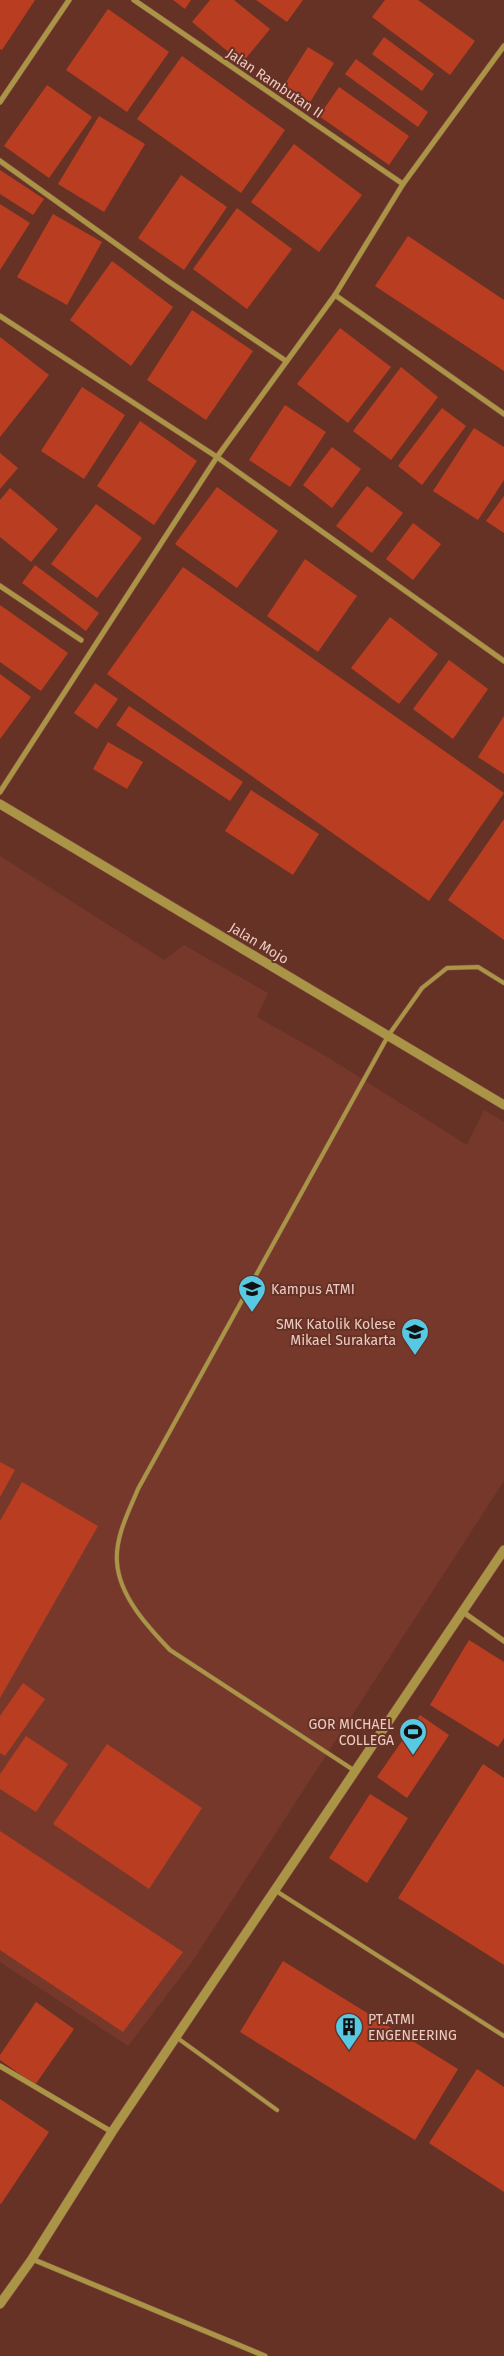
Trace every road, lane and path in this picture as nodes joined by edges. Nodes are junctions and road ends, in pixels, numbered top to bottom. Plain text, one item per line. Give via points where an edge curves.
1 (69, 0) edge
2 (134, 0) edge
3 (504, 46) edge
4 (0, 102) edge
5 (0, 161) edge
6 (403, 184) junction
7 (336, 295) junction
8 (0, 316) edge
9 (286, 361) junction
10 (504, 414) edge
11 (216, 457) junction
12 (0, 586) edge
13 (81, 640) dead end
14 (504, 661) edge
15 (0, 792) edge
16 (0, 804) edge
17 (504, 983) edge
18 (388, 1036) junction
19 (504, 1105) edge
20 (504, 1550) edge
21 (463, 1612) junction
22 (504, 1641) edge
23 (356, 1772) junction
24 (275, 1890) junction
25 (504, 2036) edge
26 (176, 2037) junction
27 (0, 2066) edge
28 (278, 2110) dead end
29 (112, 2132) junction
30 (32, 2259) junction
31 (0, 2304) edge
32 (265, 2356) edge

1 - 4 street
2 - 6 street, Jalan Rambutan II
3 - 6 street
5 - 9 street
6 - 7 street
7 - 9 street
7 - 10 street
8 - 11 street
9 - 11 street
11 - 14 street
11 - 15 street
12 - 13 street
16 - 18 street, Jalan Mojo
17 - 18 lane via 478,967 447,968 422,988
18 - 19 street, Jalan Mojo
18 - 23 lane via 138,1488 122,1530 117,1562 126,1592 149,1628 170,1650
20 - 21 street
21 - 22 street
21 - 23 street
23 - 24 street
24 - 25 lane
24 - 26 street
26 - 28 lane
26 - 29 street
27 - 29 street
29 - 30 street
30 - 31 street
30 - 32 street

